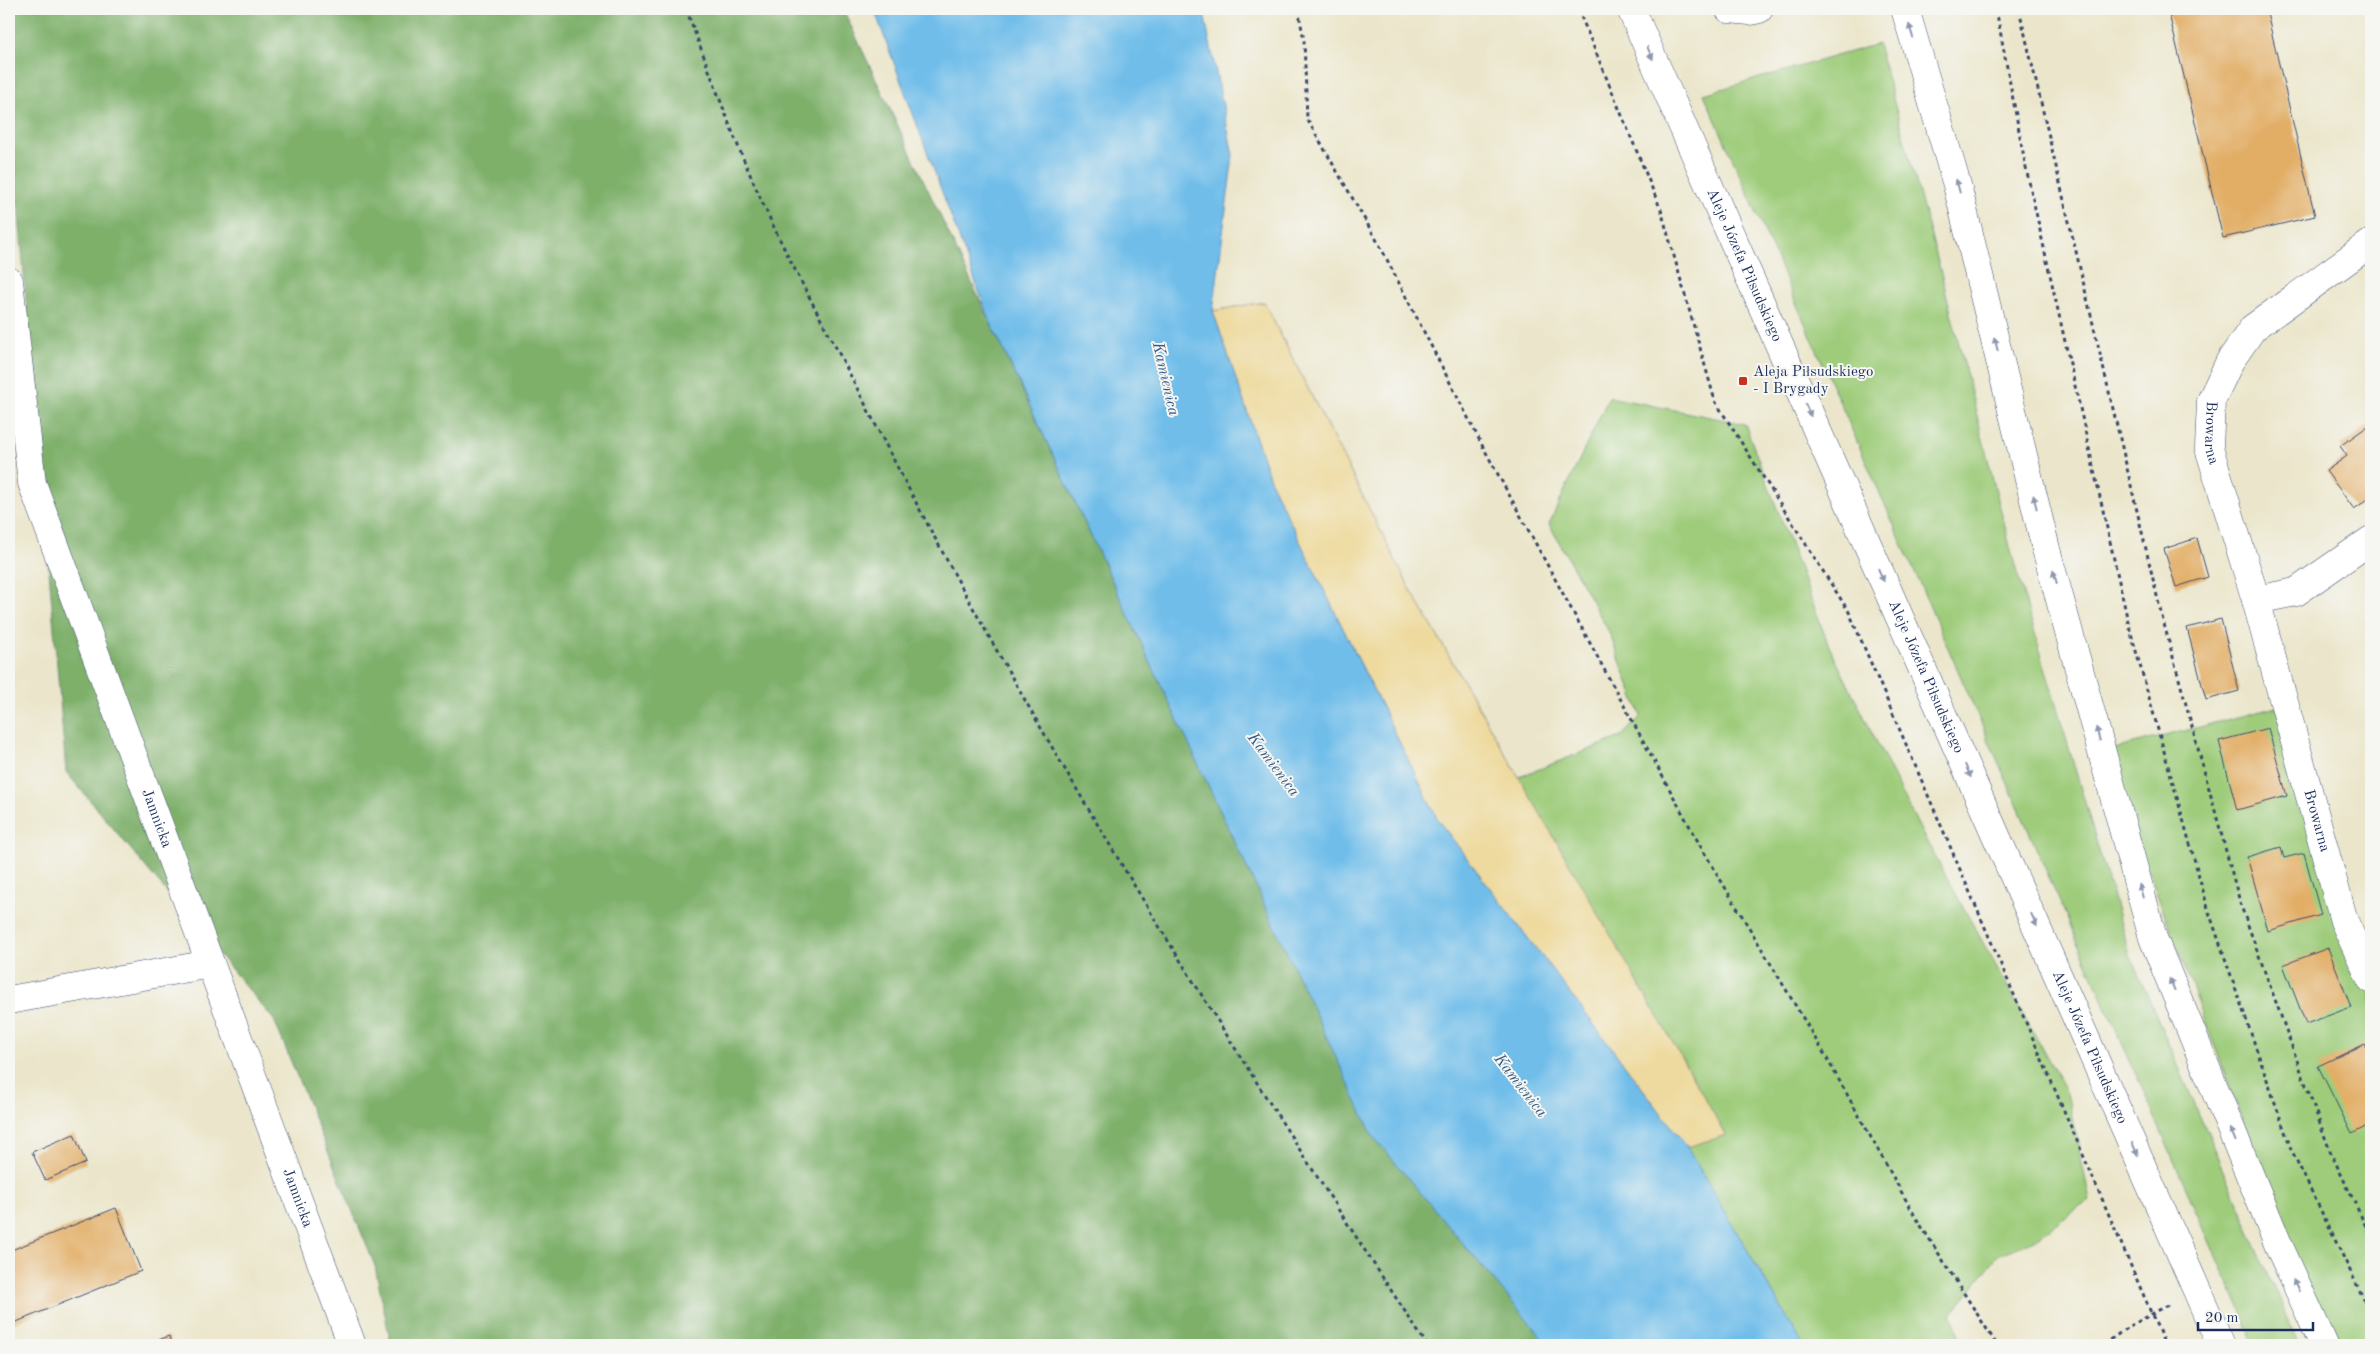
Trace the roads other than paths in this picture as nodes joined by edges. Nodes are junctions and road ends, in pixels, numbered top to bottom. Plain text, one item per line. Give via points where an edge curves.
1 (1631, 9) edge
2 (1729, 9) edge
3 (1759, 9) edge
4 (1905, 9) edge
5 (2371, 243) edge
6 (9, 281) edge
7 (2371, 540) edge
8 (2256, 600) junction
9 (210, 964) junction
10 (2371, 979) edge
11 (9, 1000) edge
12 (352, 1345) edge
13 (2221, 1345) edge
14 (2324, 1345) edge

1 -> 13 main road, Aleje Józefa Piłsudskiego
2 - 3 main road
14 -> 4 main road via 2278,1244 2153,938 2046,549 1957,185
5 - 8 main road, Browarna via 2253,328 2230,361 2211,401 2209,448
6 - 9 main road, Jamnicka via 32,483
7 - 8 main road via 2296,592
8 - 10 main road, Browarna via 2344,921
9 - 11 main road
9 - 12 main road, Jamnicka

